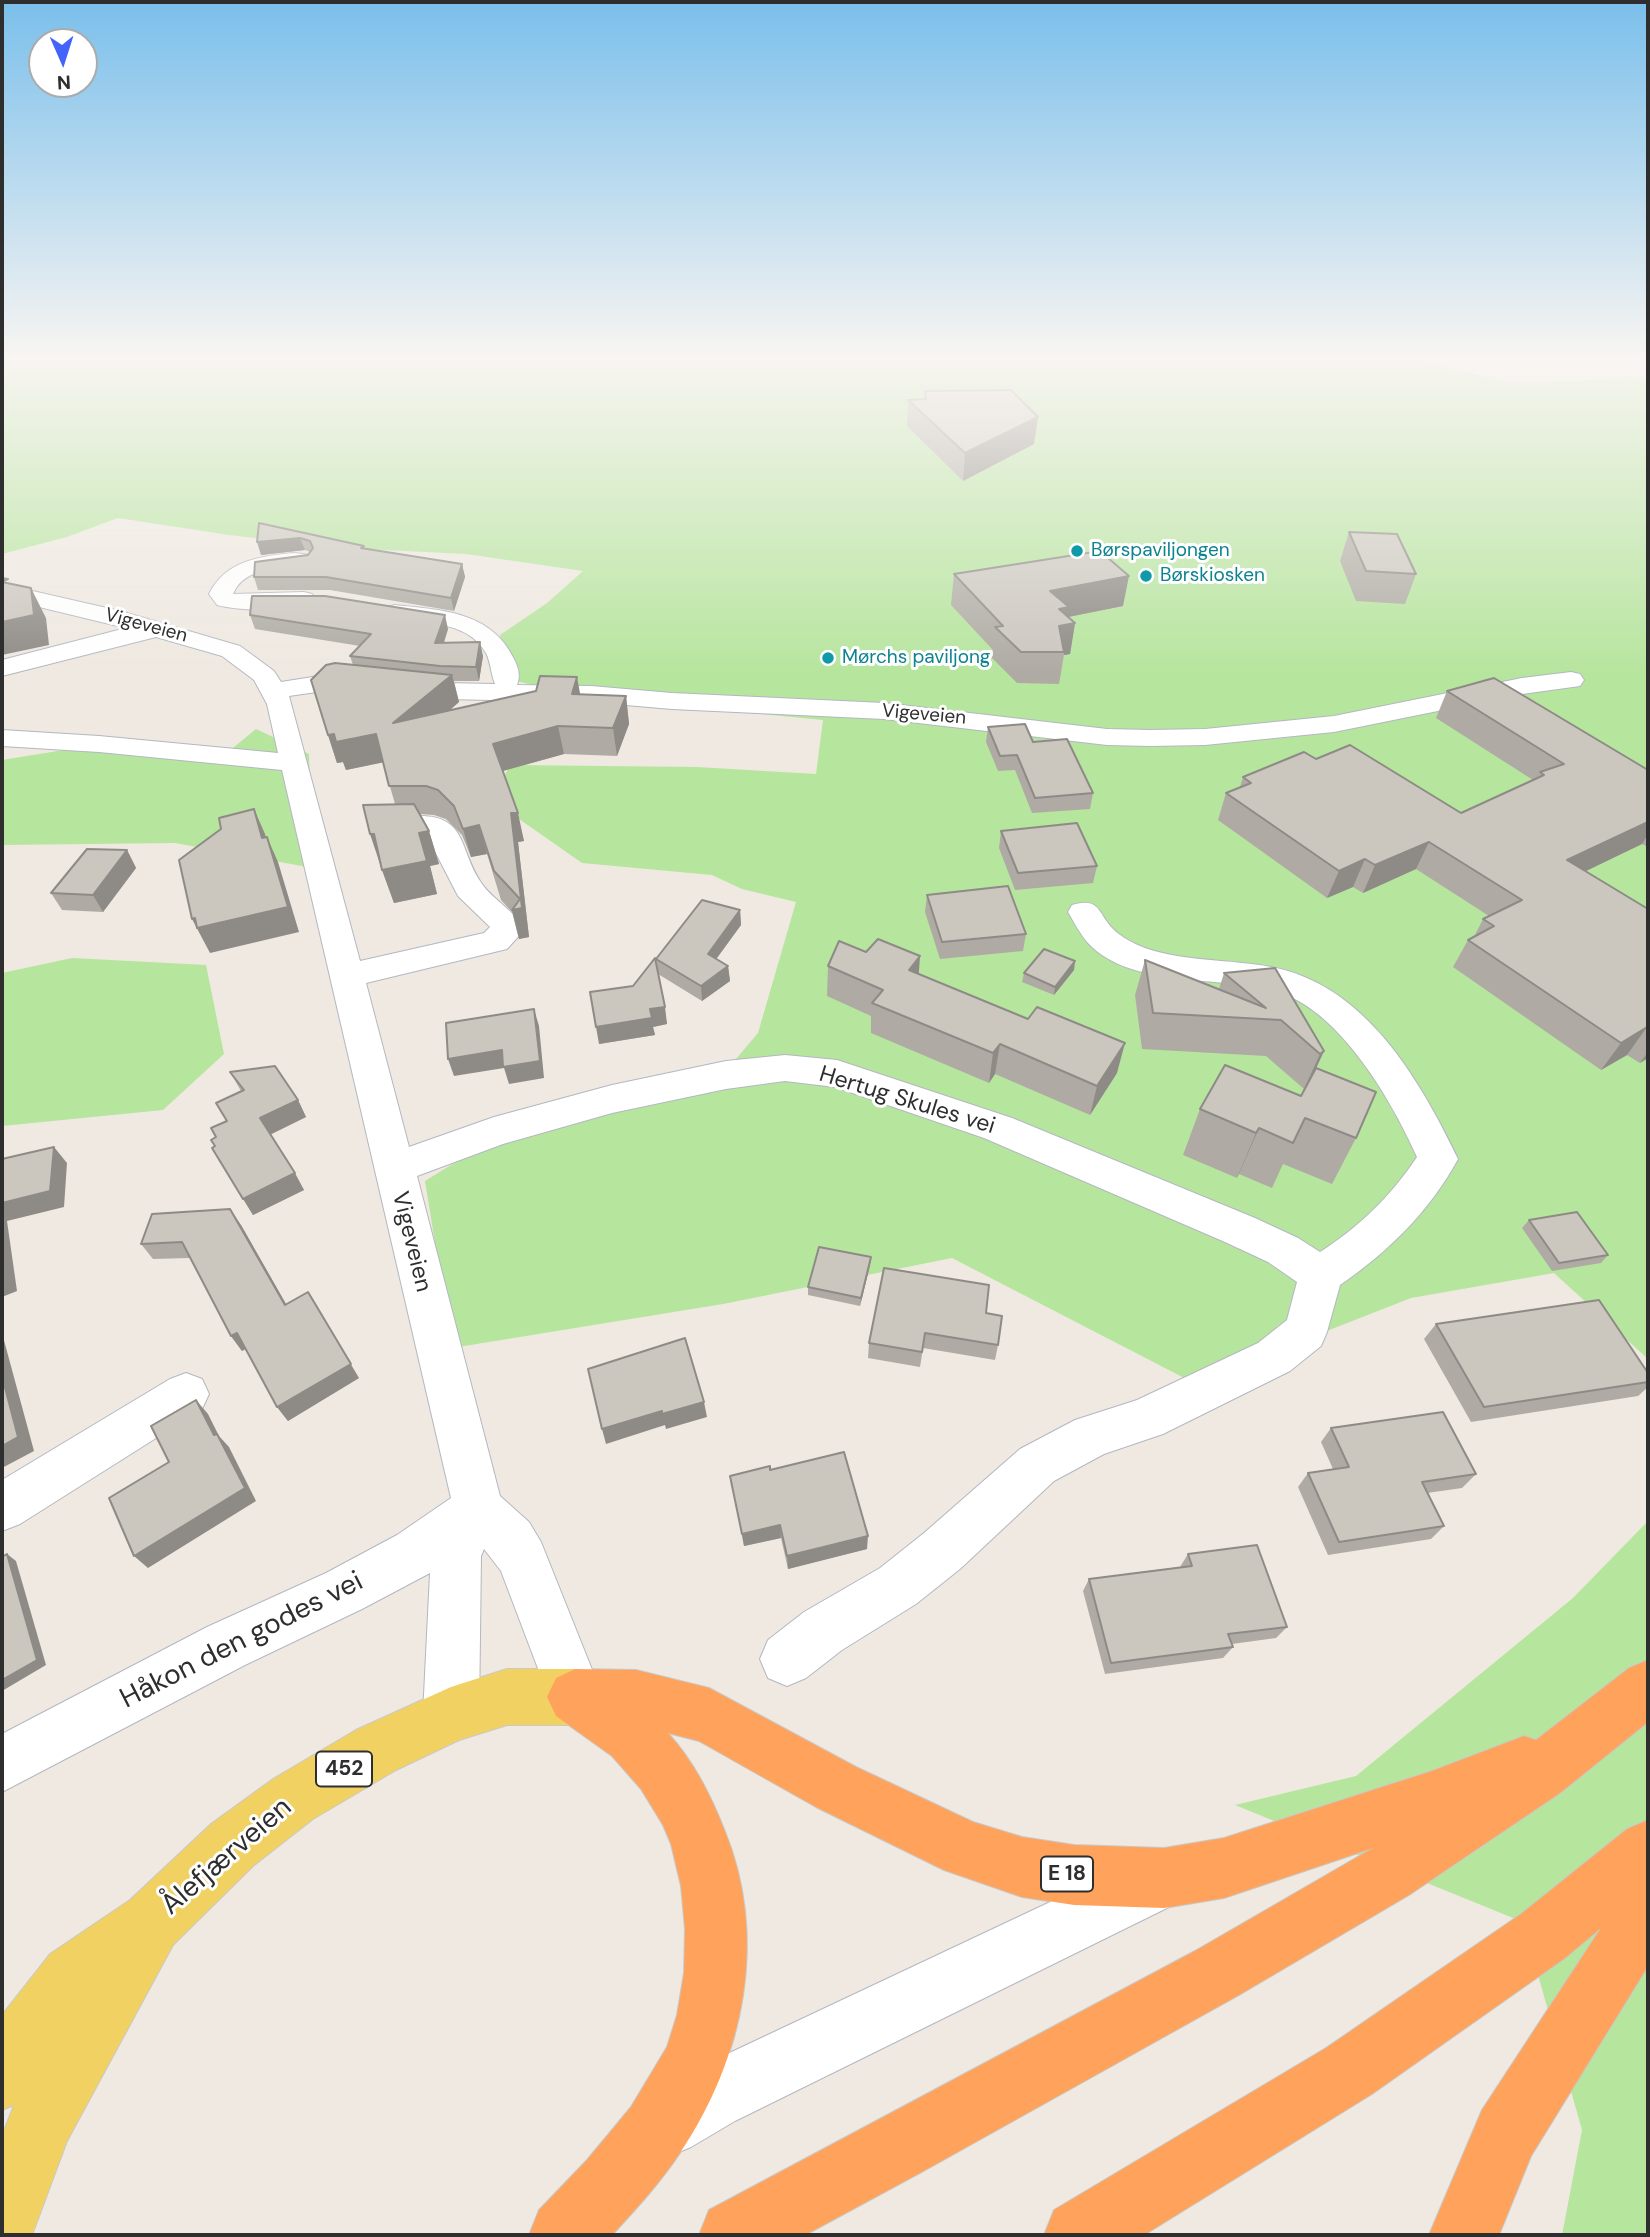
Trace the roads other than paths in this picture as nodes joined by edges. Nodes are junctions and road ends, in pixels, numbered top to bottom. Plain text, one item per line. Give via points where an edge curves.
1 (304, 560) edge
2 (2, 591) edge
3 (330, 600) edge
4 (374, 608) edge
5 (162, 629) junction
6 (2, 668) edge
7 (1571, 680) dead end
8 (506, 681) dead end
9 (274, 691) junction
10 (2, 738) edge
11 (294, 763) junction
12 (385, 826) edge
13 (1084, 912) dead end
14 (349, 975) junction
15 (393, 1169) junction
16 (1320, 1275) junction
17 (186, 1394) dead end
18 (2, 1507) edge
19 (477, 1508) junction
20 (787, 1659) dead end
21 (1648, 1687) edge
22 (575, 1697) junction
23 (451, 1714) junction
24 (1575, 1744) junction
25 (2, 1764) edge
26 (1648, 1850) edge
27 (1164, 1878) junction
28 (1648, 1910) edge
29 (152, 1922) junction
30 (2, 2077) edge
31 (656, 2130) junction
32 (2, 2223) edge
33 (564, 2235) edge
34 (734, 2235) edge
35 (1079, 2235) edge
36 (1464, 2235) edge

1 - 3 street via 254,566 223,587 221,594 225,600 237,602
2 - 5 street, Vigeveien
4 - 8 street via 471,624 494,644 506,668
5 - 6 street
5 - 9 street, Vigeveien via 231,651 265,676
7 - 9 street, Vigeveien via 1334,724 1150,738 894,712 591,694 444,691 344,680
9 - 11 street, Vigeveien
10 - 11 street
11 - 14 street, Vigeveien
12 - 14 street via 434,825 444,834 467,887 502,916 508,929 495,941
13 - 16 street via 1100,936 1133,956 1172,967 1261,976 1301,988 1338,1013 1365,1040 1412,1109 1438,1159 1413,1196 1358,1250
14 - 15 street, Vigeveien
15 - 16 street, Hertug Skules vei via 494,1132 612,1099 726,1075 785,1068 837,1074 1024,1138 1240,1230 1283,1250
15 - 19 street, Vigeveien
16 - 20 street via 1305,1332 1274,1357 1146,1419 1091,1436 1037,1465 898,1586 823,1631
17 - 18 street
19 - 22 street via 511,1540 523,1560
19 - 23 street via 456,1556
19 - 25 street, Håkon den godes vei via 415,1553
21 - 24 highway, E 18
22 - 23 main road, Ålefjærveien / 452 via 507,1697
22 - 27 highway, E 18 via 636,1698 709,1716 836,1787 965,1849 1022,1867 1074,1875
22 - 31 highway via 632,1736 668,1778 689,1810 706,1854 715,1912 716,1962 708,2015 696,2058
23 - 29 main road, Ålefjærveien / 452 via 376,1750 293,1799 232,1845
24 - 27 highway, E 18 via 1302,1845 1224,1868
24 - 34 highway, E 18 via 1540,1773 1388,1874 1217,1973
26 - 35 highway via 1543,1936 1349,2071
27 - 31 street via 711,2097
28 - 36 highway via 1506,2134
29 - 30 main road, Ålefjærveien / 452 via 72,1976 20,2044
29 - 32 main road, Ålefjærveien / 452 via 40,2124
31 - 33 highway

